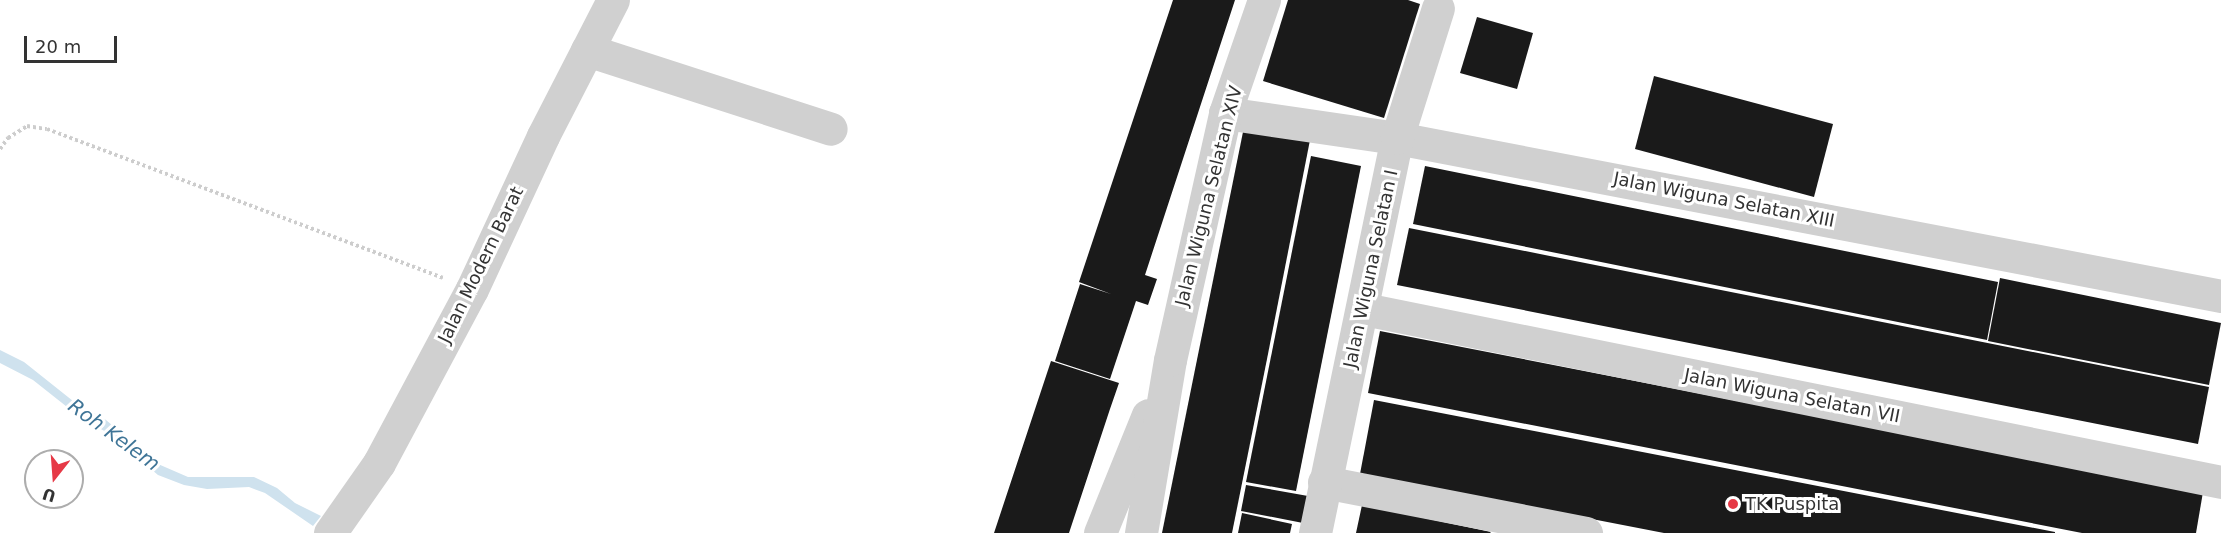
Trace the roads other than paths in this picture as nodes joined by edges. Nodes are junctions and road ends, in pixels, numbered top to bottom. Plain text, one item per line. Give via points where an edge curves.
1 (613, 0) edge
2 (1264, 0) edge
3 (1438, 8) dead end
4 (587, 51) junction
5 (1225, 113) junction
6 (831, 129) dead end
7 (1397, 138) junction
8 (2221, 296) edge
9 (1364, 309) junction
10 (1170, 360) junction
11 (1324, 482) junction
12 (2221, 482) edge
13 (333, 528) edge
14 (1100, 533) edge
15 (1141, 533) edge
16 (1315, 533) edge
17 (1586, 533) edge

1 - 4 street, Jalan Modern Barat
2 - 5 street, Jalan Wiguna Selatan XIV
3 - 7 street, Jalan Wiguna Selatan I
4 - 6 street
4 - 13 street, Jalan Modern Barat via 472,289 379,463
5 - 7 street, Jalan Wiguna Selatan XIII
5 - 10 street, Jalan Wiguna Selatan XIV
7 - 8 street, Jalan Wiguna Selatan XIII
7 - 9 street, Jalan Wiguna Selatan I
9 - 11 street, Jalan Wiguna Selatan I
9 - 12 street, Jalan Wiguna Selatan VII
10 - 14 street, Jalan Wiguna Selatan XIV
10 - 15 street, Jalan Wiguna Selatan XIV
11 - 16 street, Jalan Wiguna Selatan I
11 - 17 street

